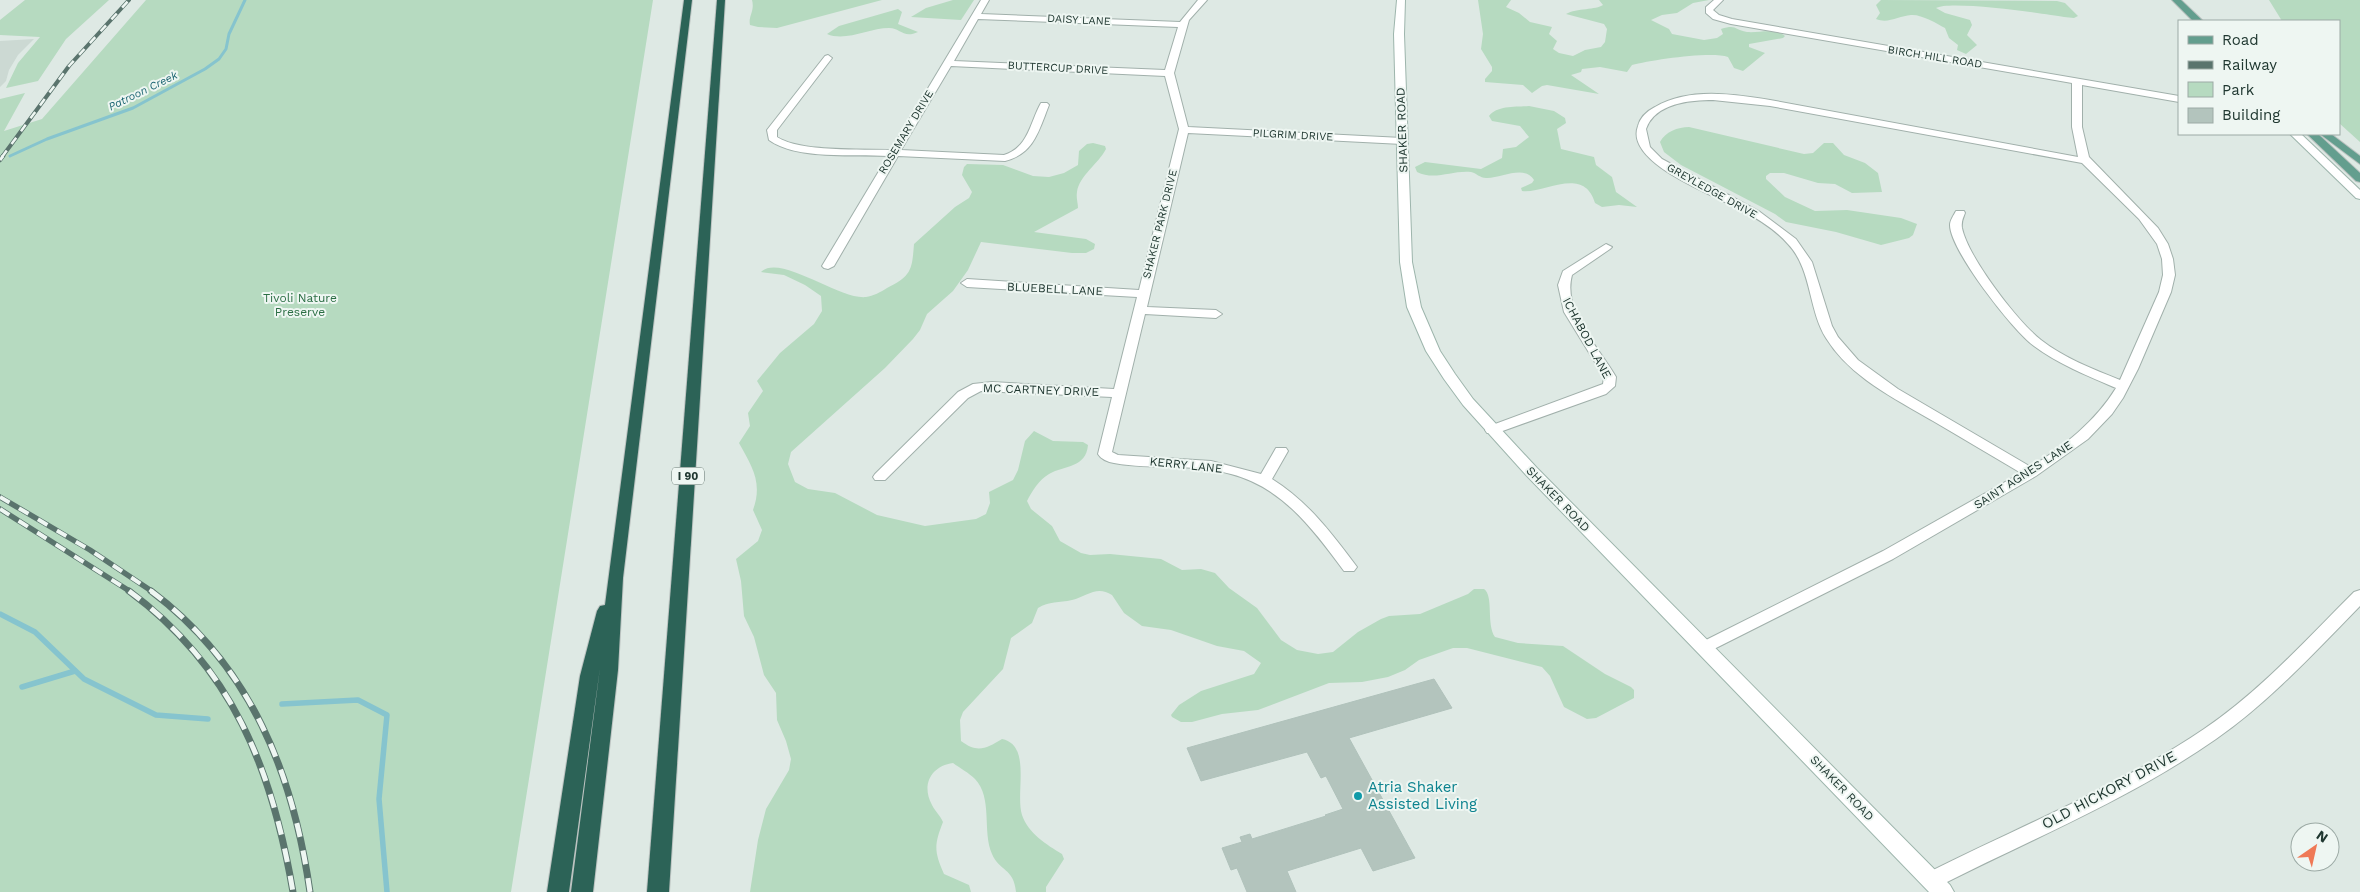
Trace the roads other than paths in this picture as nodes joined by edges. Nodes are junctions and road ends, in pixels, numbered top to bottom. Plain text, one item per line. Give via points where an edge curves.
1 (688, 0) edge
2 (721, 0) edge
3 (985, 0) edge
4 (1203, 0) edge
5 (1401, 0) edge
6 (1719, 0) edge
7 (2176, 0) edge
8 (976, 16) junction
9 (2197, 20) edge
10 (1183, 25) junction
11 (828, 58) dead end
12 (948, 63) junction
13 (1169, 73) junction
14 (2077, 81) junction
15 (2178, 99) edge
16 (1044, 104) dead end
17 (1184, 130) junction
18 (2296, 135) edge
19 (2313, 135) edge
20 (2326, 135) edge
21 (2332, 135) edge
22 (1402, 141) junction
23 (893, 153) junction
24 (2086, 161) junction
25 (2360, 161) edge
26 (2360, 179) edge
27 (2360, 196) edge
28 (1960, 212) dead end
29 (1606, 247) dead end
30 (828, 266) dead end
31 (967, 283) dead end
32 (1143, 294) junction
33 (1140, 310) junction
34 (1216, 314) dead end
35 (2122, 386) junction
36 (1119, 393) junction
37 (1492, 430) junction
38 (1281, 451) dead end
39 (1107, 456) joint
40 (2031, 473) junction
41 (880, 477) dead end
42 (1264, 480) junction
43 (1349, 567) dead end
44 (615, 578) junction
45 (2360, 596) edge
46 (1704, 648) junction
47 (1937, 886) edge
48 (558, 892) edge
49 (582, 892) edge
50 (658, 892) edge

1 - 44 highway
2 - 50 highway, I 90
3 - 8 street, ROSEMARY DRIVE
4 - 10 street
5 - 22 main road, SHAKER ROAD
6 - 14 street, BIRCH HILL ROAD via 1709,11 1716,17 1731,21
7 - 9 main road
8 - 10 street, DAISY LANE
8 - 12 street, ROSEMARY DRIVE
10 - 13 street
11 - 23 street via 774,128 771,133 773,140 795,149
12 - 13 street, BUTTERCUP DRIVE
12 - 23 street, ROSEMARY DRIVE
13 - 17 street, SHAKER PARK DRIVE
14 - 15 street, BIRCH HILL ROAD
14 - 24 street, SAINT AGNES LANE via 2079,137
16 - 23 street via 1025,150 1015,156 995,159
17 - 22 street, PILGRIM DRIVE
17 - 32 street, SHAKER PARK DRIVE
18 - 27 main road
19 - 26 main road
20 - 25 main road
21 - 25 main road
22 - 37 main road, SHAKER ROAD via 1406,262 1414,307 1448,376
23 - 30 street, ROSEMARY DRIVE
24 - 35 street, SAINT AGNES LANE via 2146,220 2160,239 2169,262 2170,276 2165,292
24 - 40 street, GREYLEDGE DRIVE via 1736,98 1700,98 1670,104 1648,115 1641,127 1642,142 1658,161 1767,222 1798,246 1806,261 1827,330 1852,361 1892,391
28 - 35 street via 1956,225 1970,257 2025,332 2059,356
29 - 37 street, ICHABOD LANE via 1568,272 1563,290 1570,311 1610,377 1609,386
31 - 32 street, BLUEBELL LANE
32 - 33 street, SHAKER PARK DRIVE
33 - 34 street
33 - 36 street, SHAKER PARK DRIVE
35 - 40 street, SAINT AGNES LANE via 2109,409 2089,430
36 - 39 street, SHAKER PARK DRIVE via 1105,451
36 - 41 street, MC CARTNEY DRIVE via 992,386 973,388 962,395
37 - 46 main road, SHAKER ROAD
38 - 42 street
39 - 42 street, KERRY LANE via 1219,468
40 - 46 street, SAINT AGNES LANE via 1909,543
42 - 43 street, KERRY LANE via 1304,512
44 - 48 highway via 589,676
44 - 49 highway via 609,670
45 - 47 street, OLD HICKORY DRIVE via 2280,677 2204,737 2153,770
46 - 47 main road, SHAKER ROAD

